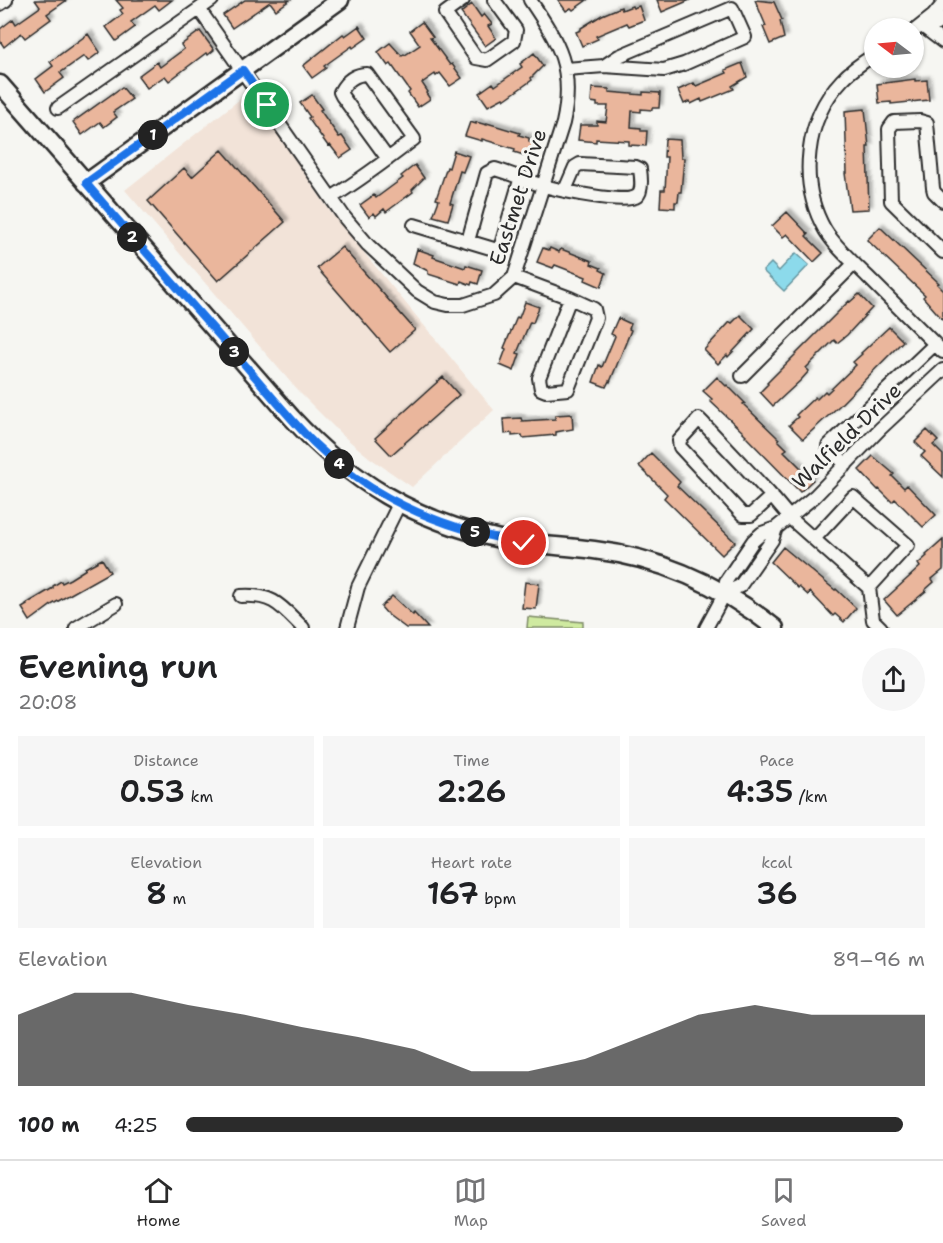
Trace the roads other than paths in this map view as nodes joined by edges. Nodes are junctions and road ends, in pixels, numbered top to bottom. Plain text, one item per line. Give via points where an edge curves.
1 (6, 0) edge
2 (212, 0) edge
3 (340, 0) edge
4 (463, 0) edge
5 (494, 0) edge
6 (530, 0) edge
7 (0, 4) edge
8 (943, 4) edge
9 (200, 9) junction
10 (943, 20) edge
11 (924, 22) edge
12 (924, 27) edge
13 (924, 31) edge
14 (943, 42) edge
15 (864, 63) edge
16 (604, 66) junction
17 (566, 69) junction
18 (243, 70) junction
19 (0, 84) edge
20 (58, 108) dead end
21 (388, 159) junction
22 (521, 177) junction
23 (86, 183) junction
24 (543, 185) junction
25 (565, 190) junction
26 (331, 198) junction
27 (943, 201) edge
28 (414, 225) dead end
29 (468, 241) junction
30 (943, 252) edge
31 (854, 264) junction
32 (514, 277) junction
33 (570, 298) junction
34 (939, 348) edge
35 (943, 370) edge
36 (742, 376) dead end
37 (846, 465) junction
38 (772, 496) junction
39 (399, 504) junction
40 (790, 518) junction
41 (814, 539) junction
42 (869, 588) junction
43 (725, 593) junction
44 (241, 596) dead end
45 (116, 604) dead end
46 (76, 628) edge
47 (303, 628) edge
48 (348, 628) edge
49 (706, 628) edge
50 (775, 628) edge
51 (881, 628) edge

1 - 7 street
2 - 9 street
3 - 18 main road
4 - 5 street via 446,13 477,58 487,60 516,37 516,30
6 - 17 street, Eastmet Drive via 556,41
8 - 11 street
9 - 18 street, Eastmet Drive
9 - 20 street
10 - 12 street
13 - 14 street
15 - 31 street via 843,79 829,97 816,120 810,152 811,185 819,217 833,242
16 - 16 street via 664,70 745,37 732,8
16 - 17 street
17 - 24 street, Eastmet Drive via 565,113
18 - 23 main road
18 - 26 street, Eastmet Drive
19 - 23 main road
21 - 21 street via 414,139 367,74 357,76 340,92
21 - 26 street
22 - 24 street
22 - 29 street via 495,169 487,173
22 - 29 street via 497,250
23 - 39 main road via 313,441 351,474
24 - 25 street
24 - 32 street, Eastmet Drive
25 - 25 street via 630,199 640,193 640,169 580,164 575,166
26 - 32 street, Eastmet Drive via 368,245 417,291 435,302 455,306 484,299
27 - 30 street via 933,188 927,123 894,122 889,129 891,201
28 - 29 street
31 - 34 street
31 - 36 street
32 - 33 street
33 - 33 street via 539,378 541,389 546,391 568,389 596,318 594,309
34 - 37 street via 828,446
35 - 37 street, Walfield Drive
37 - 40 street, Walfield Drive
38 - 38 street via 751,514 743,515 680,447 679,441 699,419
38 - 40 street
39 - 43 main road via 448,525 499,539 595,550 653,562
39 - 48 street via 358,587
40 - 41 street
40 - 43 street, Walfield Drive via 753,541 726,581
41 - 42 street
41 - 42 street via 854,497 908,545
42 - 51 street via 873,620
43 - 49 street, Walfield Drive
43 - 50 main road
44 - 47 street via 274,600
45 - 46 street

